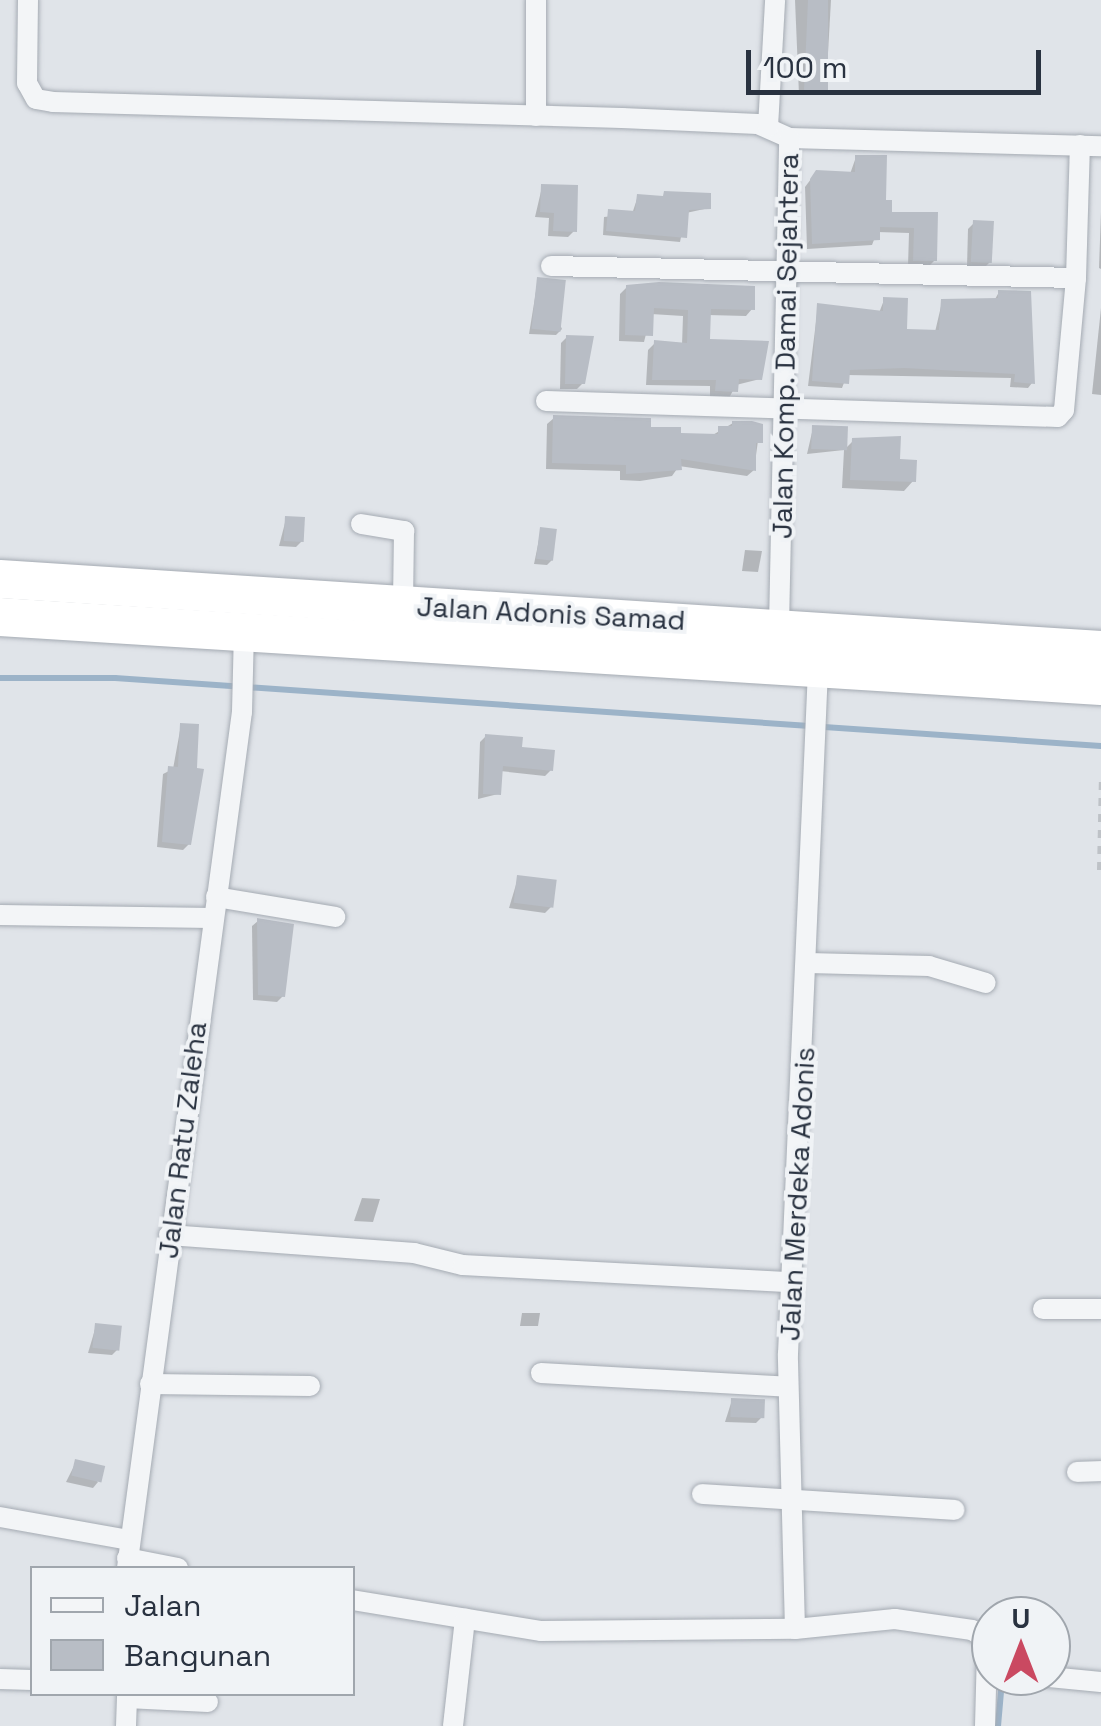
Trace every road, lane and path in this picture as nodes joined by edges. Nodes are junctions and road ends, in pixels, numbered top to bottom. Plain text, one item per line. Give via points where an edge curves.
1 (28, 0) edge
2 (536, 0) edge
3 (774, 0) edge
4 (536, 116) junction
5 (768, 126) junction
6 (789, 138) junction
7 (1090, 145) edge
8 (551, 266) dead end
9 (784, 276) junction
10 (1076, 278) junction
11 (546, 400) dead end
12 (782, 409) junction
13 (360, 524) dead end
14 (0, 579) edge
15 (403, 605) junction
16 (0, 617) edge
17 (779, 626) junction
18 (243, 648) junction
19 (1101, 650) edge
20 (981, 660) junction
21 (817, 686) junction
22 (1101, 686) edge
23 (1101, 778) edge
24 (1099, 870) edge
25 (214, 908) junction
26 (0, 915) edge
27 (335, 917) dead end
28 (808, 962) junction
29 (986, 984) dead end
30 (170, 1235) junction
31 (791, 1282) junction
32 (1043, 1310) dead end
33 (1101, 1310) edge
34 (541, 1373) dead end
35 (150, 1384) junction
36 (310, 1386) dead end
37 (788, 1388) junction
38 (1077, 1472) dead end
39 (1101, 1472) edge
40 (702, 1494) dead end
41 (795, 1498) junction
42 (954, 1510) dead end
43 (0, 1518) edge
44 (128, 1556) edge
45 (170, 1566) edge
46 (355, 1600) edge
47 (466, 1619) junction
48 (794, 1630) junction
49 (971, 1630) edge
50 (0, 1678) edge
51 (1071, 1679) edge
52 (30, 1680) edge
53 (1101, 1682) edge
54 (127, 1696) edge
55 (987, 1696) edge
56 (208, 1702) dead end
57 (126, 1726) edge
58 (453, 1726) edge
59 (985, 1726) edge

1 - 4 street via 27,83 36,99
2 - 4 street
3 - 5 street
4 - 5 street
5 - 6 street
6 - 7 street, Jalan Komp. Damai Sejahtera
6 - 9 street, Jalan Komp. Damai Sejahtera
7 - 10 street
8 - 9 street
9 - 10 street
9 - 12 street, Jalan Komp. Damai Sejahtera
10 - 12 street via 1064,410 1058,417
11 - 12 street
12 - 17 street, Jalan Komp. Damai Sejahtera
13 - 15 street via 404,531
14 - 15 highway, Jalan Adonis Samad
15 - 17 highway, Jalan Adonis Samad
16 - 18 highway
17 - 20 highway, Jalan Adonis Samad
18 - 21 highway
18 - 25 street, Jalan Ratu Zaleha via 242,712
19 - 20 highway, Jalan Adonis Samad
20 - 21 highway
20 - 22 highway
21 - 28 street, Jalan Merdeka Adonis
23 - 24 path
25 - 26 street
25 - 27 street
25 - 30 street, Jalan Ratu Zaleha
28 - 29 street via 928,966
28 - 31 street, Jalan Merdeka Adonis
30 - 31 street via 414,1253 464,1265
30 - 35 street, Jalan Ratu Zaleha
31 - 37 street, Jalan Merdeka Adonis
32 - 33 street
34 - 37 street
35 - 36 street
35 - 44 street, Jalan Ratu Zaleha
37 - 41 street, Jalan Merdeka Adonis
38 - 39 street
40 - 41 street
41 - 42 street
41 - 48 street, Jalan Merdeka Adonis
43 - 44 street
44 - 45 street
46 - 47 street
47 - 48 street via 541,1631
47 - 58 street
48 - 49 street via 895,1619
50 - 52 street
51 - 53 street
54 - 56 street
54 - 57 street
55 - 59 street

